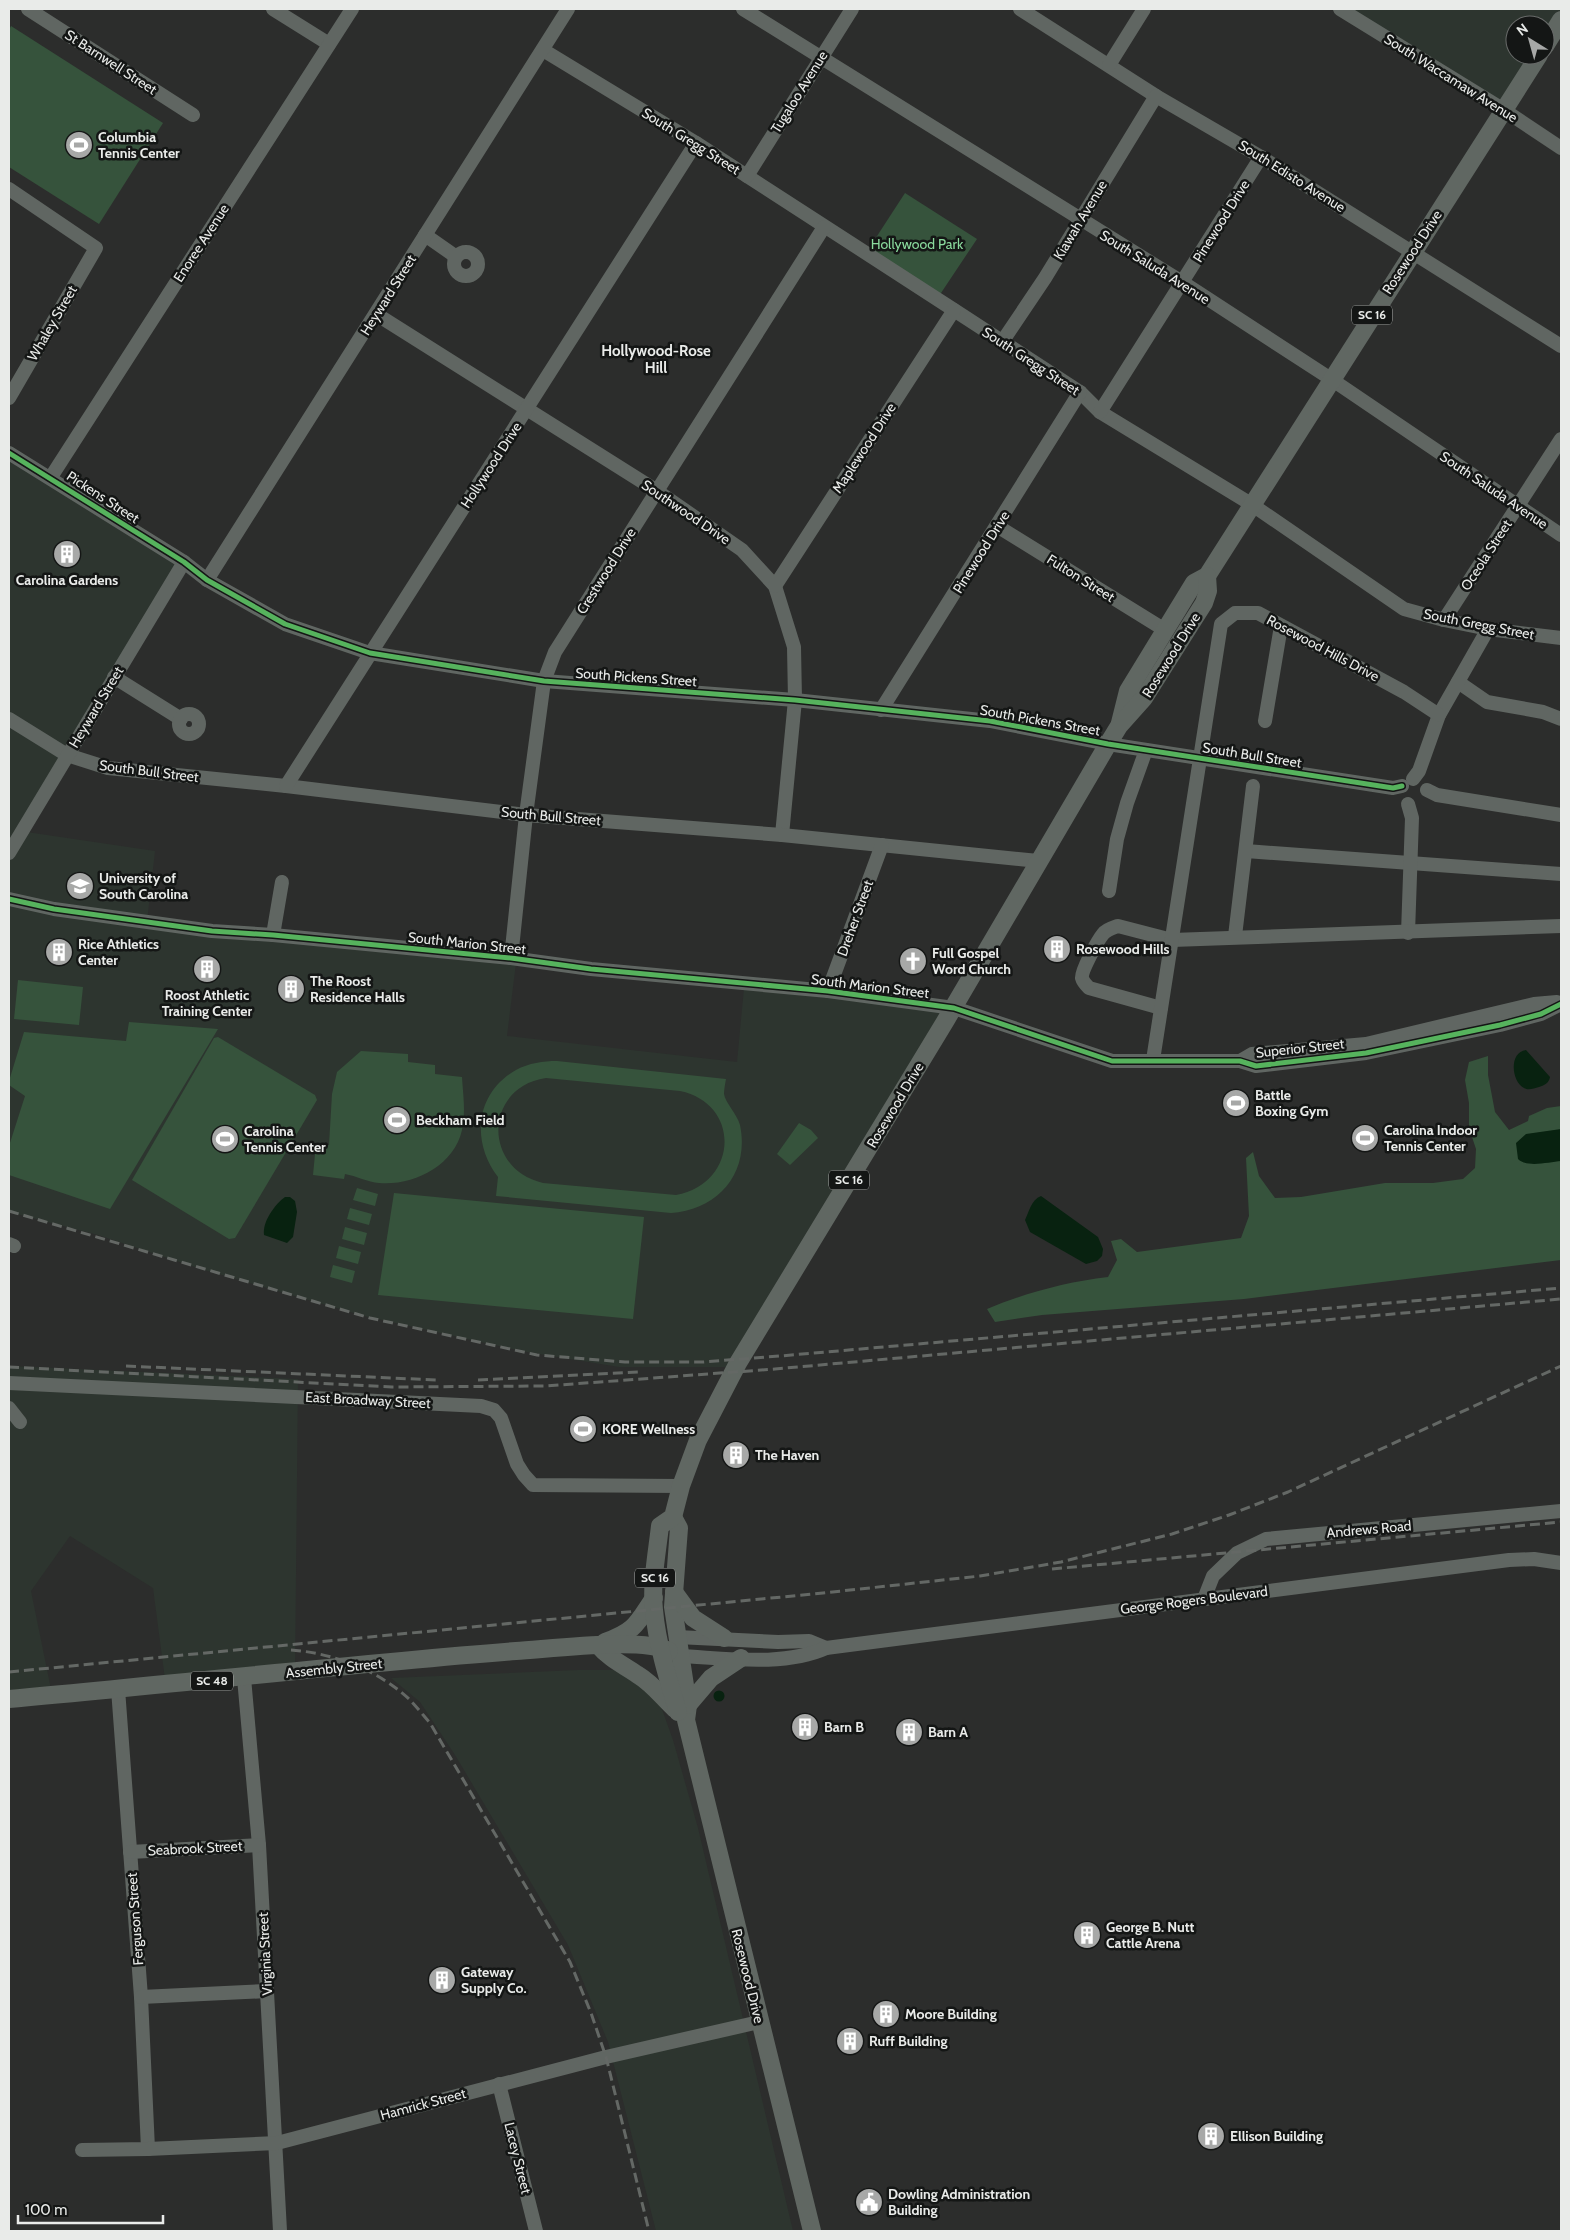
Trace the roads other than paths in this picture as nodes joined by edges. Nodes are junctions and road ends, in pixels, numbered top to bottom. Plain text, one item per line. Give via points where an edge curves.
1 (28, 9) edge
2 (273, 9) edge
3 (352, 9) edge
4 (568, 9) edge
5 (743, 9) edge
6 (852, 9) edge
7 (1020, 9) edge
8 (1144, 9) edge
9 (1340, 9) edge
10 (329, 44) junction
11 (543, 50) junction
12 (820, 59) junction
13 (1109, 65) junction
14 (1533, 65) edge
15 (1156, 96) junction
16 (1504, 110) junction
17 (193, 115) dead end
18 (696, 143) junction
19 (1561, 148) edge
20 (1261, 157) junction
21 (747, 176) junction
22 (9, 189) edge
23 (1080, 221) junction
24 (824, 227) junction
25 (425, 235) junction
26 (1412, 251) junction
27 (455, 256) dead end
28 (1182, 282) junction
29 (954, 310) junction
30 (376, 314) junction
31 (1002, 342) junction
32 (1561, 346) edge
33 (1330, 379) junction
34 (1080, 392) junction
35 (9, 398) edge
36 (527, 408) junction
37 (1100, 412) junction
38 (1561, 439) edge
39 (9, 452) edge
40 (51, 477) junction
41 (657, 492) junction
42 (1251, 504) junction
43 (1518, 506) junction
44 (997, 526) junction
45 (1561, 535) edge
46 (184, 562) junction
47 (1207, 576) junction
48 (207, 580) junction
49 (775, 586) junction
50 (1444, 620) junction
51 (1281, 626) junction
52 (1488, 629) junction
53 (1165, 630) junction
54 (1561, 638) edge
55 (370, 653) junction
56 (114, 677) junction
57 (544, 681) junction
58 (1458, 682) junction
59 (795, 700) junction
60 (881, 710) junction
61 (1439, 715) junction
62 (9, 719) edge
63 (181, 719) dead end
64 (1561, 719) edge
65 (1265, 721) dead end
66 (1119, 726) junction
67 (1108, 744) junction
68 (1146, 750) junction
69 (68, 755) junction
70 (1200, 758) junction
71 (286, 786) junction
72 (1253, 786) dead end
73 (1415, 792) junction
74 (526, 815) junction
75 (1561, 815) edge
76 (782, 835) junction
77 (882, 845) junction
78 (1246, 851) junction
79 (9, 853) edge
80 (1038, 861) junction
81 (1410, 862) junction
82 (1561, 874) edge
83 (282, 882) dead end
84 (1109, 891) dead end
85 (9, 899) edge
86 (1561, 926) edge
87 (1408, 933) junction
88 (273, 935) junction
89 (1235, 936) junction
90 (1172, 940) junction
91 (511, 958) junction
92 (828, 991) junction
93 (1561, 1003) edge
94 (954, 1008) junction
95 (1161, 1008) junction
96 (1153, 1060) junction
97 (9, 1383) edge
98 (9, 1408) edge
99 (20, 1422) dead end
100 (681, 1486) junction
101 (1561, 1511) edge
102 (672, 1517) junction
103 (1561, 1563) edge
104 (674, 1592) junction
105 (654, 1597) junction
106 (1204, 1599) junction
107 (676, 1637) junction
108 (724, 1638) junction
109 (598, 1645) junction
110 (660, 1646) junction
111 (826, 1648) junction
112 (679, 1656) junction
113 (741, 1658) junction
114 (244, 1678) junction
115 (118, 1689) junction
116 (9, 1699) edge
117 (684, 1712) junction
118 (259, 1845) junction
119 (130, 1852) junction
120 (266, 1991) junction
121 (141, 1997) junction
122 (759, 2022) junction
123 (499, 2084) junction
124 (277, 2143) junction
125 (148, 2149) junction
126 (82, 2150) dead end
127 (280, 2231) edge
128 (536, 2231) edge
129 (812, 2231) edge

1 - 17 street, St Barnwell Street
2 - 10 street
3 - 10 street, Enoree Avenue
4 - 11 street, Heyward Street
5 - 12 street, South Saluda Avenue
6 - 12 street, Tugaloo Avenue
7 - 13 street, South Edisto Avenue
8 - 13 street
9 - 16 street, South Waccamaw Avenue
10 - 40 street, Enoree Avenue
11 - 18 street, South Gregg Street
11 - 25 street, Heyward Street
12 - 21 street, Tugaloo Avenue
12 - 23 street, South Saluda Avenue via 950,137
13 - 15 street, South Edisto Avenue
14 - 16 main road, Rosewood Drive / SC 16
15 - 20 street, South Edisto Avenue
15 - 23 street, Kiawah Avenue
16 - 19 street, South Waccamaw Avenue
16 - 26 main road, Rosewood Drive / SC 16
18 - 21 street, South Gregg Street
18 - 36 street, Hollywood Drive
20 - 26 street, South Edisto Avenue
20 - 28 street, Pinewood Drive
21 - 24 street, South Gregg Street
22 - 35 street, Whaley Street via 96,248
23 - 28 street, South Saluda Avenue
23 - 31 street, Kiawah Avenue
24 - 29 street, South Gregg Street
24 - 41 street, Crestwood Drive
25 - 27 street
25 - 30 street, Heyward Street
26 - 32 street, South Edisto Avenue
26 - 33 main road, Rosewood Drive / SC 16
28 - 33 street, South Saluda Avenue
28 - 37 street, Pinewood Drive
29 - 31 street, South Gregg Street
29 - 49 street, Maplewood Drive
30 - 36 street, Southwood Drive
30 - 48 street, Heyward Street
31 - 34 street, South Gregg Street
33 - 42 main road, Rosewood Drive / SC 16
33 - 43 street, South Saluda Avenue
34 - 37 street, South Gregg Street
34 - 44 street, Pinewood Drive
36 - 41 street, Southwood Drive
36 - 55 street, Hollywood Drive
37 - 42 street, South Gregg Street
38 - 43 street, Oceola Street
39 - 40 street, Pickens Street
40 - 46 street, Pickens Street
41 - 49 street, Southwood Drive via 742,550
41 - 57 street, Crestwood Drive via 555,652
42 - 47 main road, Rosewood Drive / SC 16
42 - 50 street, South Gregg Street via 1404,608
43 - 45 street, South Saluda Avenue
43 - 50 street, Oceola Street
44 - 53 street, Fulton Street
44 - 60 street, Pinewood Drive
46 - 48 street, South Pickens Street
46 - 56 street, Heyward Street
47 - 53 main road, Rosewood Drive / SC 16 via 1194,583
47 - 66 main road, Rosewood Drive / SC 16 via 1208,591 1204,603 1144,698
48 - 55 street, South Pickens Street via 285,624
49 - 59 street, Southwood Drive via 794,647
50 - 52 street, South Gregg Street
51 - 61 street, Rosewood Hills Drive via 1399,689
51 - 65 street
51 - 70 street, Rosewood Hills Drive via 1258,614 1246,613 1235,614 1221,624
52 - 54 street, South Gregg Street
52 - 58 street
53 - 66 main road, Rosewood Drive / SC 16 via 1128,691
55 - 57 street, South Pickens Street
55 - 71 street, Hollywood Drive
56 - 63 street
56 - 69 street, Heyward Street
57 - 59 street, South Pickens Street
57 - 74 street, Crestwood Drive
58 - 61 street
58 - 64 street via 1487,702 1543,712
59 - 60 street, South Pickens Street
59 - 76 street, Southwood Drive
60 - 67 street, South Pickens Street via 990,721
61 - 73 street
62 - 69 street, South Bull Street
66 - 67 main road, Rosewood Drive / SC 16
67 - 68 street, South Bull Street
67 - 80 main road, Rosewood Drive / SC 16
68 - 70 street, South Bull Street
68 - 84 street via 1117,839
69 - 71 street, South Bull Street via 108,768
69 - 79 street, Heyward Street
70 - 73 street, South Bull Street
70 - 90 street, Rosewood Hills Drive
71 - 74 street, South Bull Street
72 - 78 street
73 - 75 street, South Bull Street
73 - 81 street
74 - 76 street, South Bull Street
74 - 91 street, Crestwood Drive
76 - 77 street, South Bull Street
77 - 80 street, South Bull Street
77 - 92 street, Dreher Street
78 - 81 street
78 - 89 street
80 - 94 main road, Rosewood Drive / SC 16
81 - 82 street
81 - 87 street
83 - 88 street
85 - 88 street, South Marion Street via 54,909
86 - 87 street
87 - 89 street
88 - 91 street, South Marion Street
89 - 90 street
90 - 95 street, Rosewood Hills Drive
90 - 95 street via 1118,926 1109,929 1083,970 1082,977 1089,988
91 - 92 street, South Marion Street via 591,969
92 - 94 street, South Marion Street
93 - 96 street, Superior Street via 1541,1014 1500,1025 1366,1053 1256,1066 1240,1061
94 - 96 street, Superior Street via 1112,1061
94 - 100 main road, Rosewood Drive / SC 16 via 738,1363 698,1440
95 - 96 street, Rosewood Hills Drive
97 - 100 street, East Broadway Street via 481,1406 494,1410 501,1418 516,1464 533,1485
98 - 99 street
100 - 102 main road, Rosewood Drive / SC 16
101 - 106 street, Andrews Road via 1266,1539 1237,1552 1213,1576
102 - 104 main road, Rosewood Drive / SC 16 via 679,1528
102 - 105 main road, Rosewood Drive / SC 16 via 660,1526
103 - 106 street, George Rogers Boulevard via 1509,1560
104 - 107 main road, Rosewood Drive / SC 16
104 - 108 main road via 693,1618
105 - 109 main road via 635,1627 623,1636
105 - 110 main road, Rosewood Drive / SC 16
106 - 111 street, George Rogers Boulevard
107 - 108 street, George Rogers Boulevard
107 - 110 main road
107 - 112 main road, Rosewood Drive
108 - 111 street, George Rogers Boulevard via 810,1641
109 - 110 main road, Assembly Street / SC 48
109 - 114 main road, Assembly Street / SC 48 via 376,1662
109 - 117 main road via 609,1658 638,1675
110 - 112 main road, Assembly Street
110 - 117 main road, Rosewood Drive / SC 16
111 - 113 street, George Rogers Boulevard via 810,1655 786,1659
112 - 113 street, George Rogers Boulevard
112 - 117 main road, Rosewood Drive
113 - 117 main road via 711,1678
114 - 115 main road, Assembly Street / SC 48
114 - 118 street, Virginia Street
115 - 116 main road, Assembly Street / SC 48
115 - 119 street, Ferguson Street
117 - 122 main road, Rosewood Drive
118 - 119 street, Seabrook Street
118 - 120 street, Virginia Street
119 - 121 street, Ferguson Street
120 - 121 street
120 - 124 street, Virginia Street
121 - 125 street, Ferguson Street
122 - 123 street, Hamrick Street
122 - 129 main road, Rosewood Drive
123 - 124 street, Hamrick Street
123 - 128 street, Lacey Street
124 - 125 street, Hamrick Street
124 - 127 street, Virginia Street
125 - 126 street, Hamrick Street

